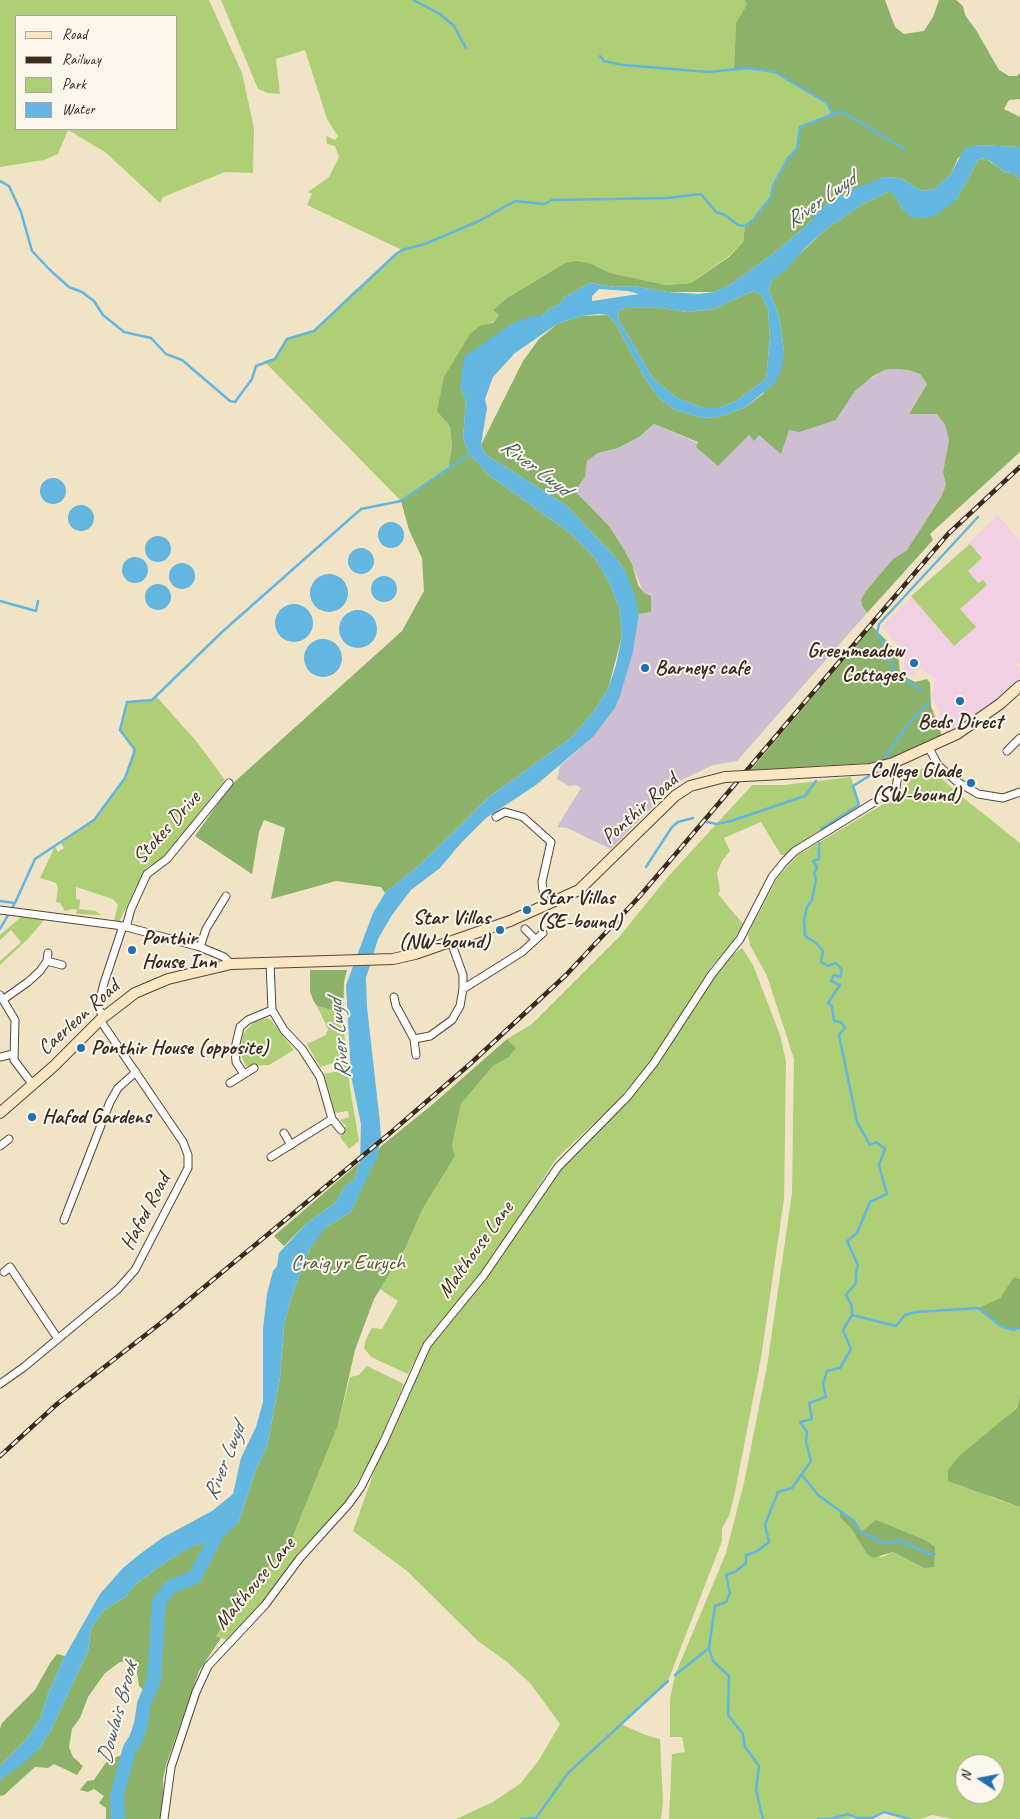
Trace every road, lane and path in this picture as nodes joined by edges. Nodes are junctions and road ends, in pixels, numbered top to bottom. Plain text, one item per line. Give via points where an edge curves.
1 (1020, 686) edge
2 (1020, 738) edge
3 (928, 748) junction
4 (1007, 752) dead end
5 (893, 763) junction
6 (229, 783) dead end
7 (1020, 792) edge
8 (496, 817) dead end
9 (226, 896) dead end
10 (545, 906) junction
11 (2, 910) edge
12 (124, 926) junction
13 (525, 929) dead end
14 (543, 933) dead end
15 (536, 939) junction
16 (450, 942) junction
17 (200, 947) junction
18 (48, 953) dead end
19 (374, 959) joint
20 (47, 961) junction
21 (270, 962) junction
22 (231, 964) junction
23 (62, 965) dead end
24 (463, 989) junction
25 (394, 996) dead end
26 (2, 997) edge
27 (397, 1008) junction
28 (272, 1010) junction
29 (388, 1010) dead end
30 (102, 1018) junction
31 (414, 1038) junction
32 (13, 1054) junction
33 (416, 1055) dead end
34 (0, 1057) edge
35 (254, 1068) dead end
36 (136, 1072) junction
37 (244, 1074) junction
38 (230, 1083) dead end
39 (32, 1084) junction
40 (0, 1113) edge
41 (332, 1119) junction
42 (341, 1130) dead end
43 (284, 1133) dead end
44 (9, 1139) dead end
45 (291, 1145) junction
46 (0, 1146) edge
47 (271, 1157) dead end
48 (64, 1220) dead end
49 (4, 1272) dead end
50 (58, 1339) junction
51 (0, 1384) edge
52 (164, 1819) edge

1 - 3 main road, Ponthir Road via 971,725
2 - 4 street
3 - 5 main road, Ponthir Road
3 - 7 street via 938,765 978,794 1003,798
5 - 10 main road, Ponthir Road, bridge via 870,769 725,777 690,786 675,796 590,881 579,890
5 - 52 street, Malthouse Lane via 898,775 896,788 784,862 769,883 740,939 712,974 654,1063 627,1097 558,1167 484,1275 427,1345 384,1441 348,1505 300,1558 259,1612 208,1666 171,1767
6 - 12 street, Stokes Drive via 167,859 147,874
8 - 10 street via 506,812 523,818 551,842 542,882
9 - 17 street via 206,929
10 - 16 main road, Ponthir Road
11 - 12 street
12 - 17 street
12 - 30 street, Stokes Drive via 100,999 98,1008
13 - 15 street
14 - 15 street
15 - 24 street via 502,966
16 - 19 main road, Ponthir Road via 408,956
16 - 24 street via 463,975
17 - 22 street via 224,957
18 - 20 street
19 - 21 main road, Caerleon Road
20 - 23 street
20 - 26 street via 28,982
21 - 22 main road, Caerleon Road
21 - 28 street
22 - 30 main road, Caerleon Road via 168,979 135,993
24 - 31 street via 460,1006 452,1020 430,1036
25 - 27 street
26 - 32 street via 16,1020
27 - 29 street
27 - 31 street
28 - 37 street via 240,1027 235,1048 236,1062
28 - 41 street via 320,1077
30 - 36 street, Hafod Road
30 - 39 main road, Caerleon Road
31 - 33 street
32 - 34 street
32 - 39 street
35 - 37 street
36 - 48 street via 118,1088 110,1102
36 - 50 street, Hafod Road via 183,1142 188,1168 135,1270 118,1289
37 - 38 street
39 - 40 main road, Caerleon Road
41 - 42 street
41 - 45 street
43 - 45 street
44 - 46 street
45 - 47 street
49 - 50 street via 10,1267
50 - 51 street, Hafod Road

